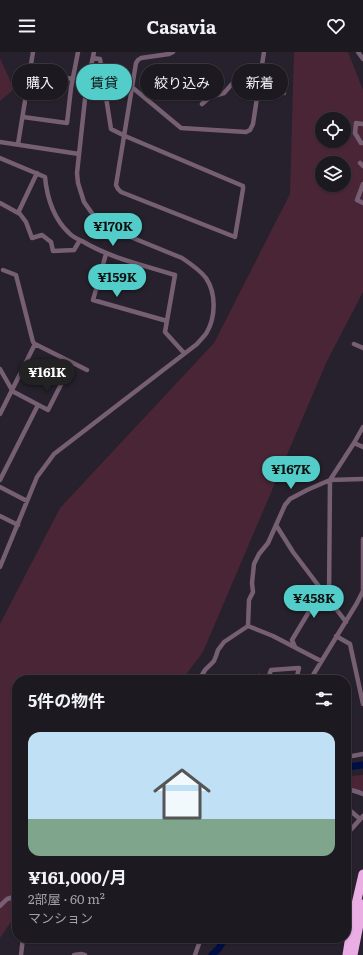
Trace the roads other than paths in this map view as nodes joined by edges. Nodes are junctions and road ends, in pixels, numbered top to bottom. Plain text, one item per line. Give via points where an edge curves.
1 (33, 52) edge
2 (78, 52) edge
3 (94, 52) edge
4 (173, 52) edge
5 (264, 52) edge
6 (358, 52) edge
7 (93, 58) junction
8 (363, 59) edge
9 (31, 64) edge
10 (262, 64) edge
11 (68, 78) edge
12 (73, 79) junction
13 (232, 84) edge
14 (133, 88) junction
15 (26, 100) edge
16 (256, 100) edge
17 (202, 104) dead end
18 (23, 116) junction
19 (363, 124) edge
20 (125, 136) junction
21 (0, 142) edge
22 (363, 143) edge
23 (18, 144) junction
24 (79, 154) junction
25 (0, 158) edge
26 (37, 173) junction
27 (363, 184) edge
28 (0, 202) edge
29 (363, 203) edge
30 (18, 213) junction
31 (80, 240) junction
32 (106, 254) junction
33 (3, 270) dead end
34 (167, 321) junction
35 (36, 344) junction
36 (354, 344) dead end
37 (363, 348) edge
38 (184, 353) junction
39 (72, 363) junction
40 (0, 369) edge
41 (87, 370) dead end
42 (12, 391) junction
43 (38, 405) junction
44 (0, 414) edge
45 (363, 427) edge
46 (354, 443) junction
47 (363, 446) edge
48 (363, 479) edge
49 (0, 480) edge
50 (330, 480) junction
51 (0, 487) edge
52 (27, 502) junction
53 (0, 516) edge
54 (18, 525) junction
55 (276, 526) junction
56 (363, 539) edge
57 (0, 567) edge
58 (322, 590) junction
59 (329, 600) junction
60 (346, 622) junction
61 (248, 626) junction
62 (336, 636) junction
63 (295, 647) junction
64 (321, 661) junction
65 (202, 675) edge
66 (270, 675) edge
67 (297, 675) edge
68 (313, 675) edge
69 (363, 704) edge
70 (363, 754) edge
71 (351, 756) edge
72 (351, 790) edge
73 (363, 794) edge
74 (351, 811) edge
75 (362, 818) edge
76 (351, 830) edge
77 (363, 874) edge
78 (12, 898) edge
79 (363, 904) edge
80 (0, 906) edge
81 (356, 918) junction
82 (351, 939) edge
83 (22, 943) edge
84 (199, 943) edge
85 (350, 943) edge
86 (21, 955) edge
87 (74, 955) edge
88 (85, 955) edge
89 (195, 955) edge
90 (347, 955) edge
91 (354, 955) edge

1 - 9 street
2 - 12 street
3 - 7 street
4 - 14 street via 138,60
5 - 10 street
6 - 8 street
7 - 20 street via 100,60 111,129
7 - 24 street via 86,90
11 - 12 street
12 - 18 street via 67,123
13 - 17 street via 224,93 210,97
14 - 16 street via 181,128 246,132 252,128
14 - 20 street
15 - 18 street
18 - 23 street
19 - 22 street via 356,123 355,133
20 - 20 street via 116,185 121,192 235,237 242,186
21 - 23 street
23 - 24 street
24 - 38 street via 78,183 84,202 94,216 116,231 182,258 206,278 213,298 212,321 197,344
25 - 26 street
26 - 30 street
26 - 31 street via 45,177 49,201 61,224
27 - 29 street via 357,200
28 - 30 street
30 - 31 street via 26,222 32,238 42,235 51,242 53,251 74,250
31 - 32 street
32 - 34 street via 175,275
32 - 34 street via 93,300
33 - 35 street via 16,275 33,342
34 - 38 street via 165,332
35 - 39 street
35 - 42 street
36 - 37 street
38 - 52 street via 54,454 37,477
39 - 41 street
39 - 43 street via 48,410
40 - 42 street
42 - 43 street
42 - 44 street
43 - 49 street
45 - 46 street
46 - 47 street
46 - 50 street
48 - 50 street
50 - 55 street via 290,499
50 - 59 street
51 - 52 street
52 - 54 street
53 - 54 street
54 - 57 street
55 - 58 street
55 - 61 street via 254,564
56 - 60 street via 363,591
58 - 59 street
58 - 63 street via 292,640
59 - 60 street
60 - 62 street
61 - 63 street
61 - 65 street via 224,642 214,661
62 - 64 street
62 - 69 street via 350,644
63 - 64 street
64 - 68 street
66 - 67 street via 271,670 299,668
70 - 71 street
72 - 73 street
74 - 75 street
75 - 76 street
77 - 81 highway
78 - 80 street
79 - 81 highway
81 - 82 highway
81 - 91 highway
83 - 86 street
84 - 89 street
85 - 90 highway
87 - 88 street

